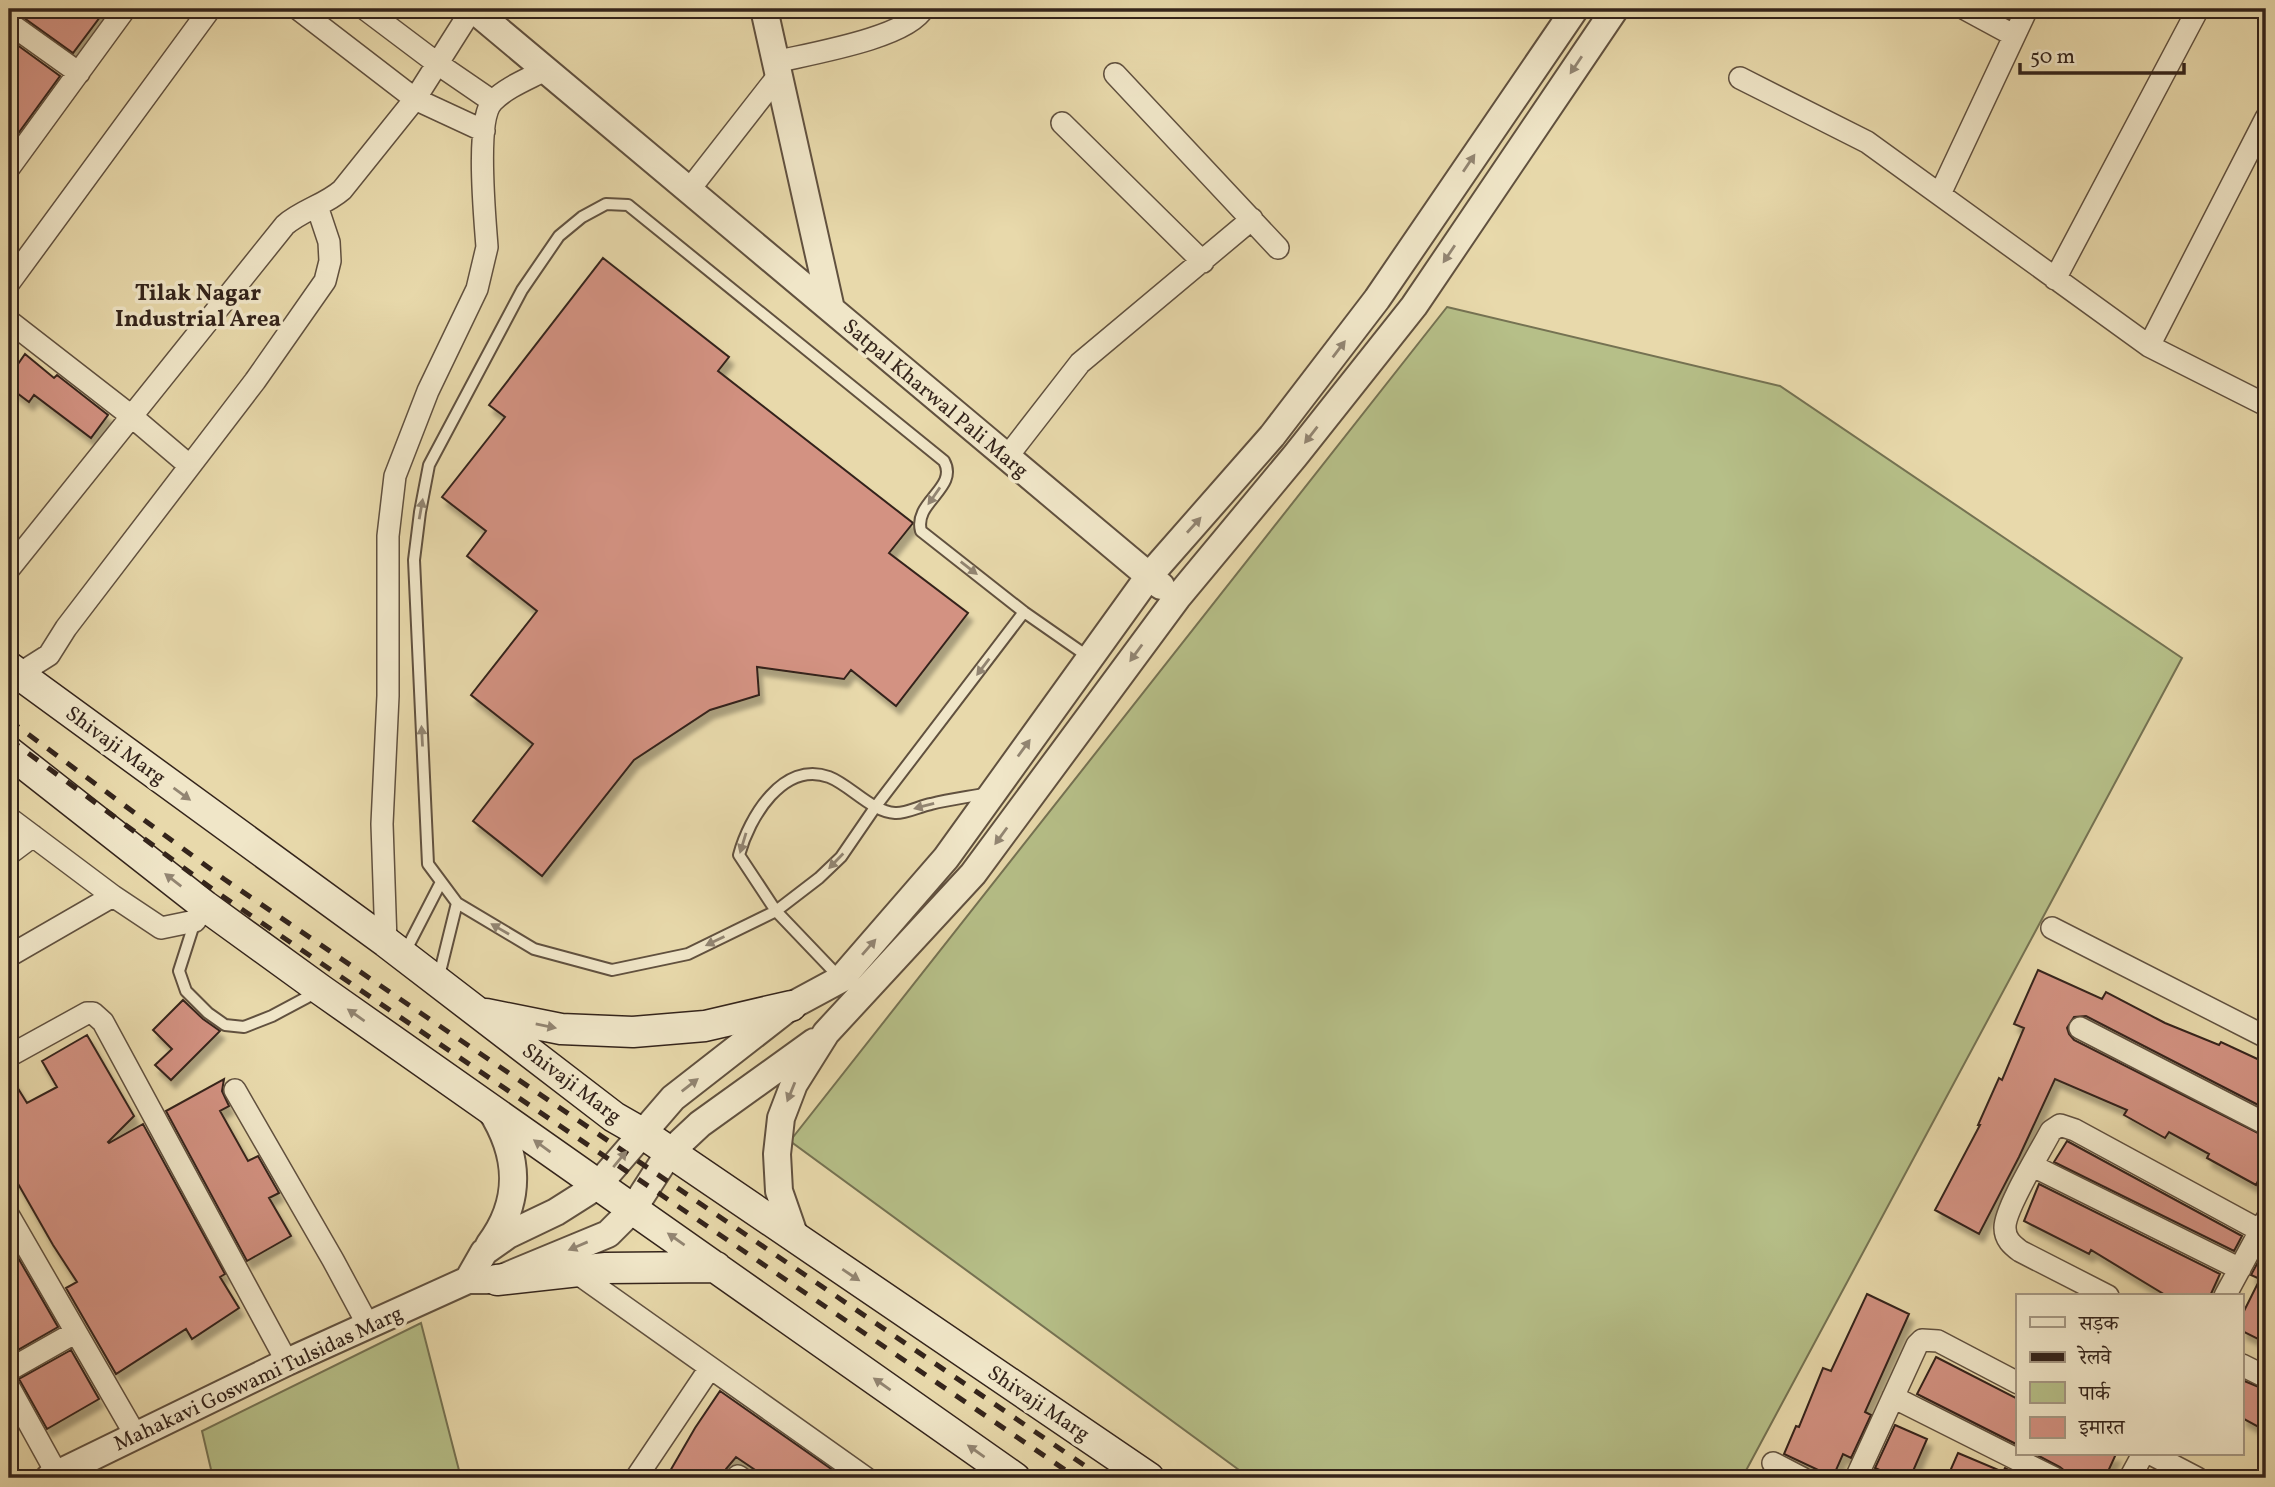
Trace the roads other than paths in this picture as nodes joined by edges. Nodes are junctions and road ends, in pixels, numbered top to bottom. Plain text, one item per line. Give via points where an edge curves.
1 (21, 9) edge
2 (125, 9) edge
3 (210, 9) edge
4 (298, 9) edge
5 (365, 9) edge
6 (473, 9) edge
7 (764, 9) edge
8 (923, 9) edge
9 (1575, 9) edge
10 (1615, 9) edge
11 (1965, 9) edge
12 (2027, 9) edge
13 (2199, 9) edge
14 (9, 24) edge
15 (2013, 35) junction
16 (438, 64) junction
17 (777, 69) junction
18 (545, 70) junction
19 (79, 74) junction
20 (1115, 74) dead end
21 (1740, 78) dead end
22 (415, 99) junction
23 (492, 101) junction
24 (2266, 118) edge
25 (1062, 123) dead end
26 (484, 131) junction
27 (9, 168) edge
28 (689, 190) junction
29 (1940, 194) junction
30 (317, 206) junction
31 (1252, 219) junction
32 (1278, 248) dead end
33 (1203, 262) junction
34 (2055, 279) junction
35 (9, 283) edge
36 (831, 309) junction
37 (9, 321) edge
38 (2149, 345) junction
39 (2266, 405) edge
40 (130, 415) junction
41 (1007, 457) junction
42 (190, 466) junction
43 (9, 569) edge
44 (1149, 576) junction
45 (1177, 598) junction
46 (1024, 612) junction
47 (1090, 658) junction
48 (14, 671) edge
49 (9, 752) edge
50 (991, 793) junction
51 (876, 806) junction
52 (9, 818) edge
53 (33, 836) junction
54 (9, 854) edge
55 (441, 882) junction
56 (113, 897) junction
57 (457, 903) junction
58 (776, 911) junction
59 (200, 914) junction
60 (2052, 928) dead end
61 (394, 949) junction
62 (9, 956) edge
63 (841, 979) junction
64 (438, 982) junction
65 (321, 990) junction
66 (791, 1006) junction
67 (479, 1013) junction
68 (2080, 1028) dead end
69 (826, 1033) junction
70 (2266, 1037) edge
71 (9, 1056) edge
72 (235, 1090) dead end
73 (490, 1108) junction
74 (2266, 1124) edge
75 (642, 1133) junction
76 (669, 1153) junction
77 (2033, 1166) junction
78 (597, 1186) junction
79 (633, 1209) junction
80 (9, 1216) edge
81 (2263, 1225) edge
82 (795, 1237) junction
83 (484, 1252) junction
84 (716, 1267) junction
85 (2240, 1269) junction
86 (574, 1271) junction
87 (482, 1280) junction
88 (2104, 1294) edge
89 (2226, 1294) edge
90 (368, 1325) junction
91 (76, 1332) junction
92 (287, 1362) junction
93 (2244, 1366) edge
94 (710, 1368) junction
95 (9, 1370) edge
96 (2265, 1373) edge
97 (2016, 1382) edge
98 (9, 1387) edge
99 (1893, 1397) junction
100 (136, 1436) junction
101 (2142, 1456) edge
102 (2155, 1456) edge
103 (1773, 1463) dead end
104 (53, 1476) edge
105 (860, 1477) edge
106 (636, 1478) edge
107 (736, 1478) edge
108 (741, 1478) edge
109 (1015, 1478) edge
110 (1149, 1478) edge
111 (1802, 1478) edge
112 (1856, 1478) edge
113 (2053, 1478) edge
114 (2130, 1478) edge
115 (2197, 1478) edge

1 - 14 street
2 - 19 street
3 - 35 street
4 - 22 street
5 - 16 street
6 - 16 street
6 - 18 street
7 - 17 street, Satpal Kharwal Pali Marg
8 - 17 street via 910,23 889,33
44 -> 9 street via 1272,436 1377,299
10 -> 45 street via 1414,306
11 - 15 street
12 - 15 street
13 - 34 street
14 - 19 street
15 - 29 street
16 - 22 street
16 - 23 street
17 - 28 street
17 - 36 street, Satpal Kharwal Pali Marg
18 - 23 street
18 - 28 street
19 - 27 street
20 - 31 street
21 - 29 street via 1867,142
22 - 26 street
22 - 30 street via 342,190
23 - 26 street
24 - 38 street
25 - 33 street
26 - 61 street via 487,247 482,271 428,391 395,477 390,508 383,824
28 - 36 street
29 - 34 street
30 - 40 street via 285,225
30 - 42 street via 329,242 325,281
31 - 32 street
31 - 33 street
33 - 41 street via 1080,363
34 - 38 street
36 - 41 street, Satpal Kharwal Pali Marg
37 - 40 street
38 - 39 street
40 - 42 street
40 - 43 street
41 - 44 street, Satpal Kharwal Pali Marg
42 - 48 street via 49,654
44 - 45 street, Satpal Kharwal Pali Marg
44 - 47 street
45 -> 69 street via 973,874
46 - 47 lane
46 -> 51 lane
55 -> 46 lane via 428,864 414,560 429,465 545,255 559,236 606,204 628,205 944,461 948,476 922,514 921,531
50 -> 47 street
48 -> 61 main road, Shivaji Marg
59 -> 49 main road
50 -> 51 lane via 895,814
63 -> 50 street via 946,858
51 -> 58 lane via 841,857
51 -> 58 lane via 828,777 794,777 781,785 754,817 739,855
52 - 53 street
53 - 54 street
53 - 56 street
55 - 57 lane
55 - 61 lane
56 - 59 street via 161,928
56 - 62 street
58 -> 57 lane via 688,954 612,970 534,948
57 - 64 lane
58 - 63 lane
59 - 65 main road
59 - 65 lane via 179,971 186,991 225,1025 244,1027
60 - 70 street
61 - 64 main road, Shivaji Marg
63 - 66 street
64 - 67 main road, Shivaji Marg
73 -> 65 main road
67 -> 66 main road via 561,1029 633,1032 705,1026
75 -> 66 street via 673,1098
67 - 75 main road, Shivaji Marg
68 - 74 street
69 - 76 street, Mahakavi Goswami Tulsidas Marg via 700,1124
69 -> 82 street via 794,1084 781,1118 779,1191
71 - 92 street via 87,1013 103,1023
72 - 90 street
78 -> 73 main road
73 - 83 street via 504,1130 514,1181 500,1231
75 - 76 main road, Shivaji Marg
78 -> 75 street
76 - 79 street, Mahakavi Goswami Tulsidas Marg
76 - 82 main road, Shivaji Marg
77 - 81 street via 2051,1131 2065,1125
77 - 85 street
77 - 88 street via 2009,1212 2005,1228 2009,1242
78 - 79 main road
78 - 83 street
84 -> 79 main road
79 -> 87 street, Mahakavi Goswami Tulsidas Marg via 608,1234
80 - 91 street
81 - 85 street
82 -> 110 main road, Shivaji Marg
83 - 87 street
84 - 86 main road
109 -> 84 main road
85 - 89 street
86 - 87 main road
86 - 94 street
87 - 90 street, Mahakavi Goswami Tulsidas Marg
90 - 92 street, Mahakavi Goswami Tulsidas Marg
91 - 95 street
91 - 100 street
92 - 100 street, Mahakavi Goswami Tulsidas Marg
93 - 96 street
94 - 105 street
94 - 106 street
97 - 99 street via 1929,1339 1917,1345
98 - 104 street
99 - 112 street
99 - 113 street
100 - 104 street, Mahakavi Goswami Tulsidas Marg
101 - 114 street
102 - 115 street
103 - 111 street
107 - 108 street

